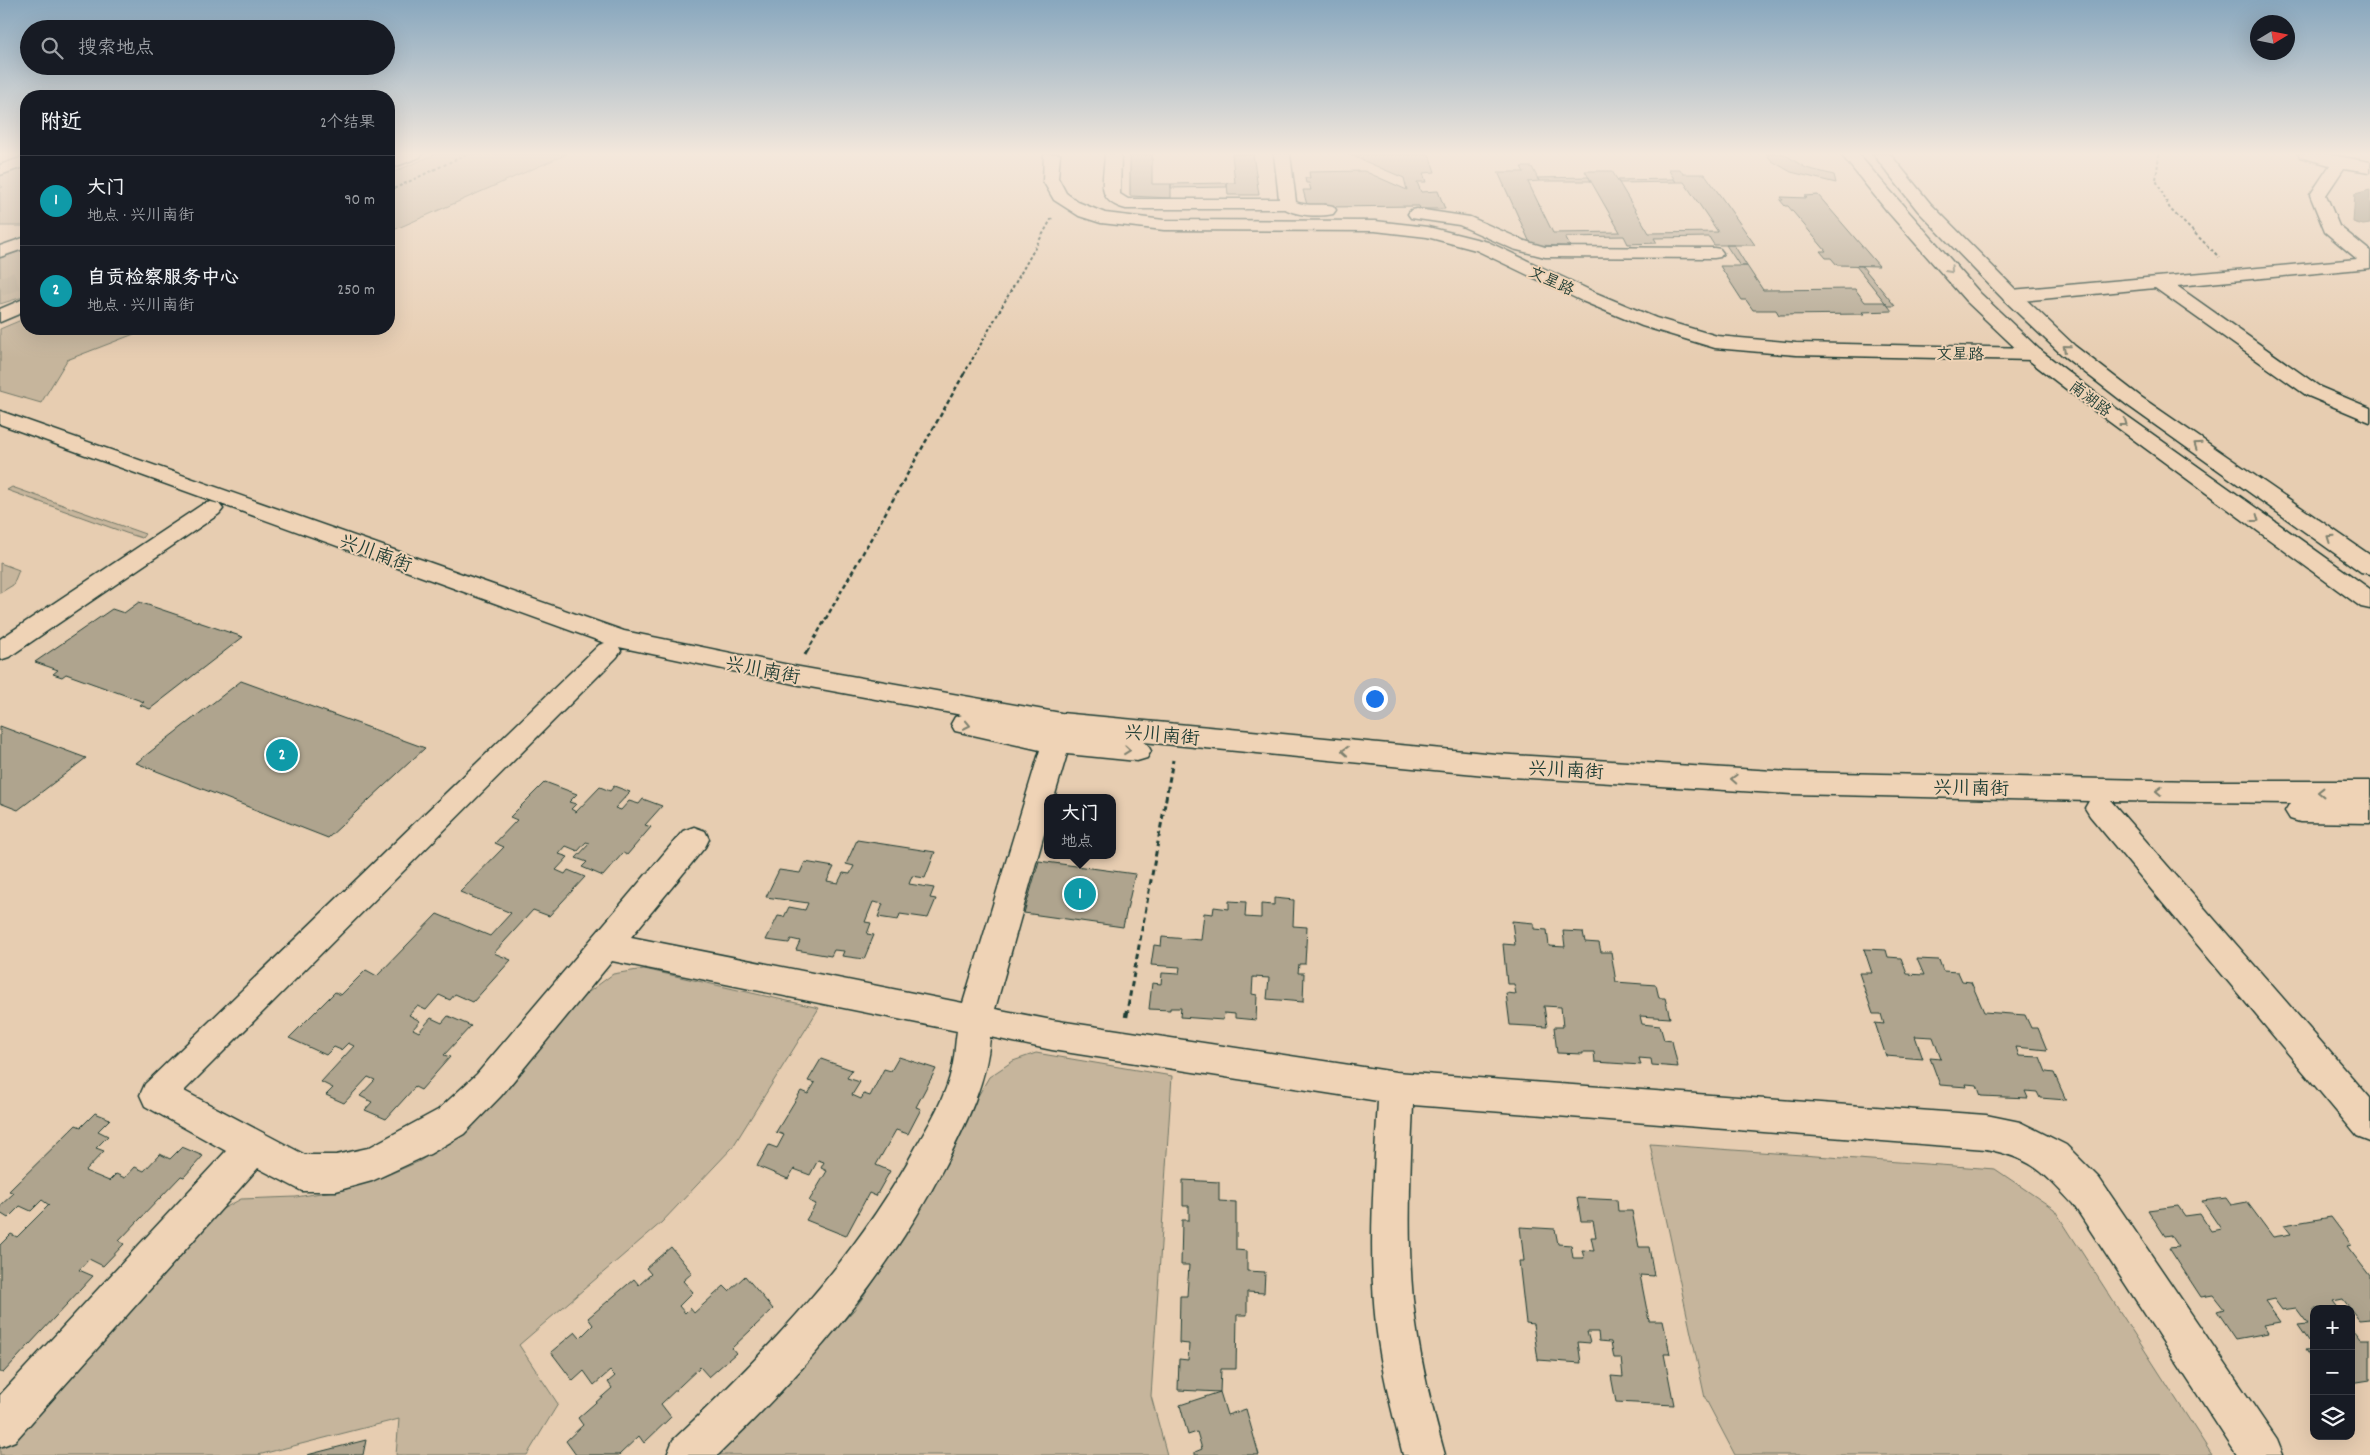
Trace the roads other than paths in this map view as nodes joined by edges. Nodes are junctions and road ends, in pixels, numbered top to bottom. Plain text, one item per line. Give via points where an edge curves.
1 (1125, 222) edge
2 (1462, 222) edge
3 (1905, 222) edge
4 (1939, 222) edge
5 (2329, 222) edge
6 (20, 244) edge
7 (0, 252) edge
8 (1714, 253) dead end
9 (2370, 261) edge
10 (2160, 283) junction
11 (2011, 296) junction
12 (20, 305) edge
13 (20, 306) edge
14 (0, 310) edge
15 (0, 316) edge
16 (2034, 354) junction
17 (2370, 416) edge
18 (0, 417) edge
19 (0, 436) edge
20 (211, 509) junction
21 (2370, 566) edge
22 (2370, 601) edge
23 (0, 651) edge
24 (608, 651) junction
25 (1056, 743) junction
26 (2370, 792) edge
27 (2100, 808) junction
28 (2370, 812) edge
29 (694, 839) dead end
30 (606, 946) junction
31 (975, 1019) junction
32 (1396, 1088) junction
33 (2370, 1124) edge
34 (253, 1147) junction
35 (0, 1426) edge
36 (688, 1455) edge
37 (1424, 1455) edge
38 (2262, 1455) edge

1 - 16 street, 文星路 via 1204,227 1375,226 1428,232 1482,246 1649,322 1715,342 1796,350
2 - 8 street via 1528,250 1544,252
3 -> 16 street, 南湖路 via 1973,297
4 - 11 street, 南湖路
5 - 9 street via 2331,228
6 - 7 street
9 - 10 street
10 - 11 street
10 - 17 street via 2313,390
21 -> 11 street, 南湖路 via 2134,401 2068,350
12 - 14 street
13 - 15 street
16 -> 22 street, 南湖路 via 2099,405
26 -> 18 street, 兴川南街 via 2194,792 1792,783 1496,765 1061,723 794,675 620,639
19 - 20 street, 兴川南街
20 - 23 street
20 - 24 street, 兴川南街
24 -> 25 street, 兴川南街
24 - 34 street via 157,1095
25 -> 27 street, 兴川南街 via 1672,794
25 - 31 street
27 - 28 street, 兴川南街
27 - 33 street
29 - 30 street
30 - 31 street
30 - 34 street via 489,1085 451,1122 416,1142 372,1164 327,1173 302,1173
31 - 32 street
31 - 36 street via 969,1074 951,1118 904,1208 827,1311 740,1407
32 - 37 street via 1391,1240 1394,1307 1404,1374
32 - 38 street via 1986,1132 2020,1139 2053,1157 2086,1191
34 - 35 street

